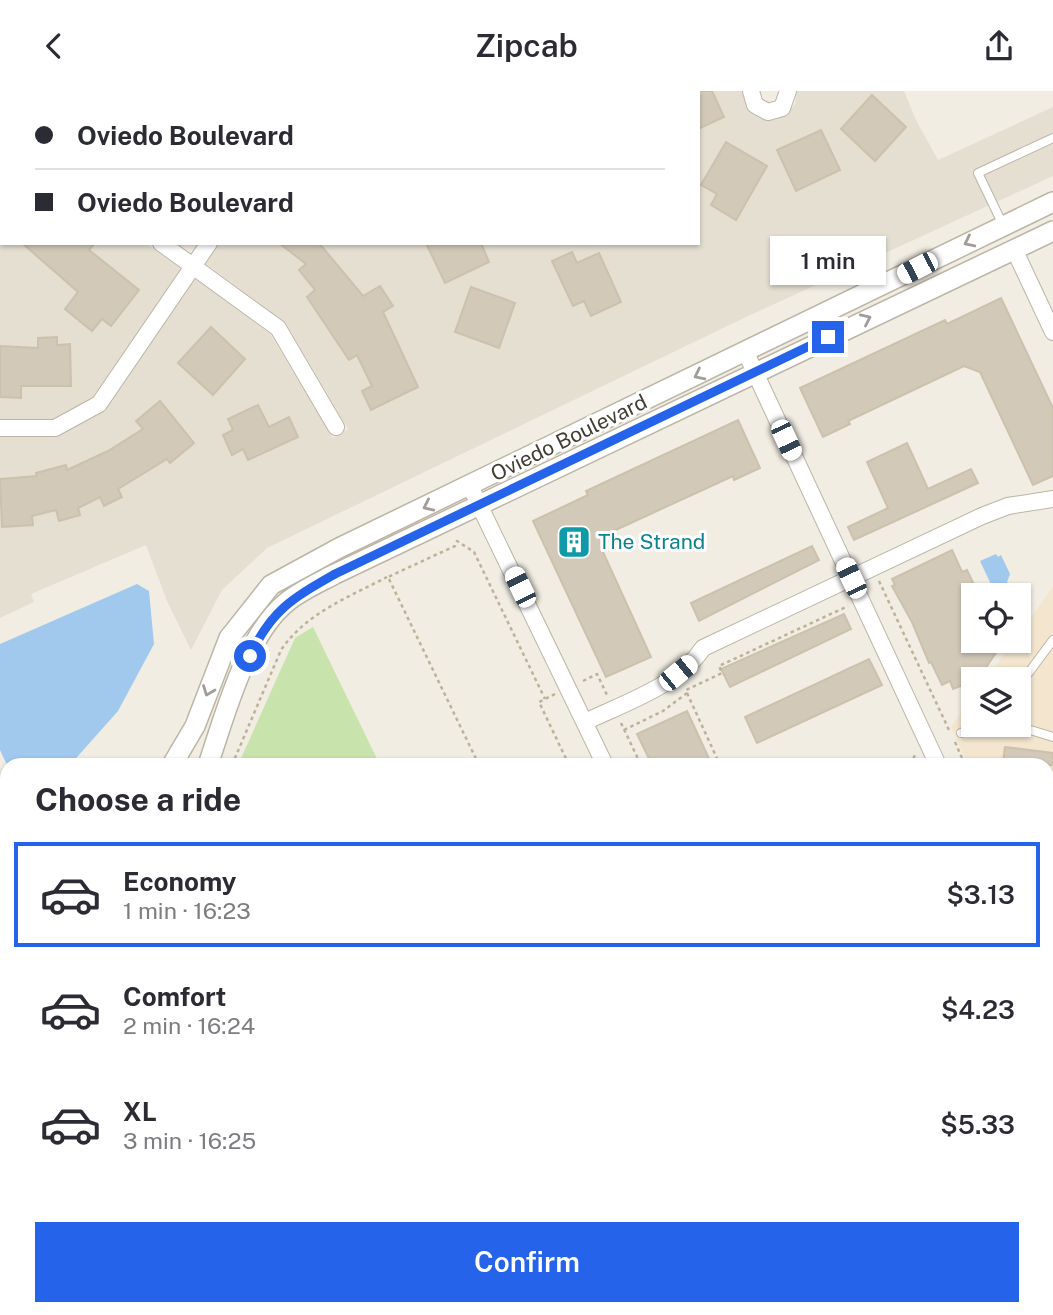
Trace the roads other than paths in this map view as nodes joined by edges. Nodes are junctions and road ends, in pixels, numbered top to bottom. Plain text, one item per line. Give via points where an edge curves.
1 (751, 91) edge
2 (788, 91) edge
3 (1053, 138) edge
4 (1053, 202) edge
5 (1003, 225) junction
6 (1053, 231) edge
7 (164, 245) edge
8 (208, 245) edge
9 (1014, 249) junction
10 (192, 266) junction
11 (1053, 332) edge
12 (746, 353) junction
13 (754, 373) junction
14 (337, 427) dead end
15 (0, 428) edge
16 (470, 486) junction
17 (1053, 499) edge
18 (480, 505) junction
19 (851, 578) junction
20 (1053, 640) edge
21 (1031, 670) edge
22 (585, 722) junction
23 (1031, 730) edge
24 (1053, 737) edge
25 (176, 758) edge
26 (210, 758) edge
27 (602, 758) edge
28 (935, 758) edge

1 - 2 street via 755,105 768,112 782,108
3 - 5 lane via 978,173
4 - 5 street, Oviedo Boulevard
5 - 9 street
5 -> 12 street, Oviedo Boulevard
6 - 9 street, Oviedo Boulevard
7 - 10 street
8 - 10 street
9 - 11 street
13 -> 9 street, Oviedo Boulevard
10 - 14 street via 278,328
10 - 15 street via 99,404 55,428
12 - 13 street
12 -> 16 street, Oviedo Boulevard
13 - 18 street, Oviedo Boulevard
13 - 19 street
16 - 18 street
16 -> 25 street, Oviedo Boulevard via 271,585 229,638 195,726
17 - 19 street via 1008,506 982,516
18 - 22 street
18 - 26 street, Oviedo Boulevard via 287,601 260,633
19 - 22 street via 703,648 673,677
19 - 28 street
20 - 21 lane
22 - 27 street
23 - 24 lane

